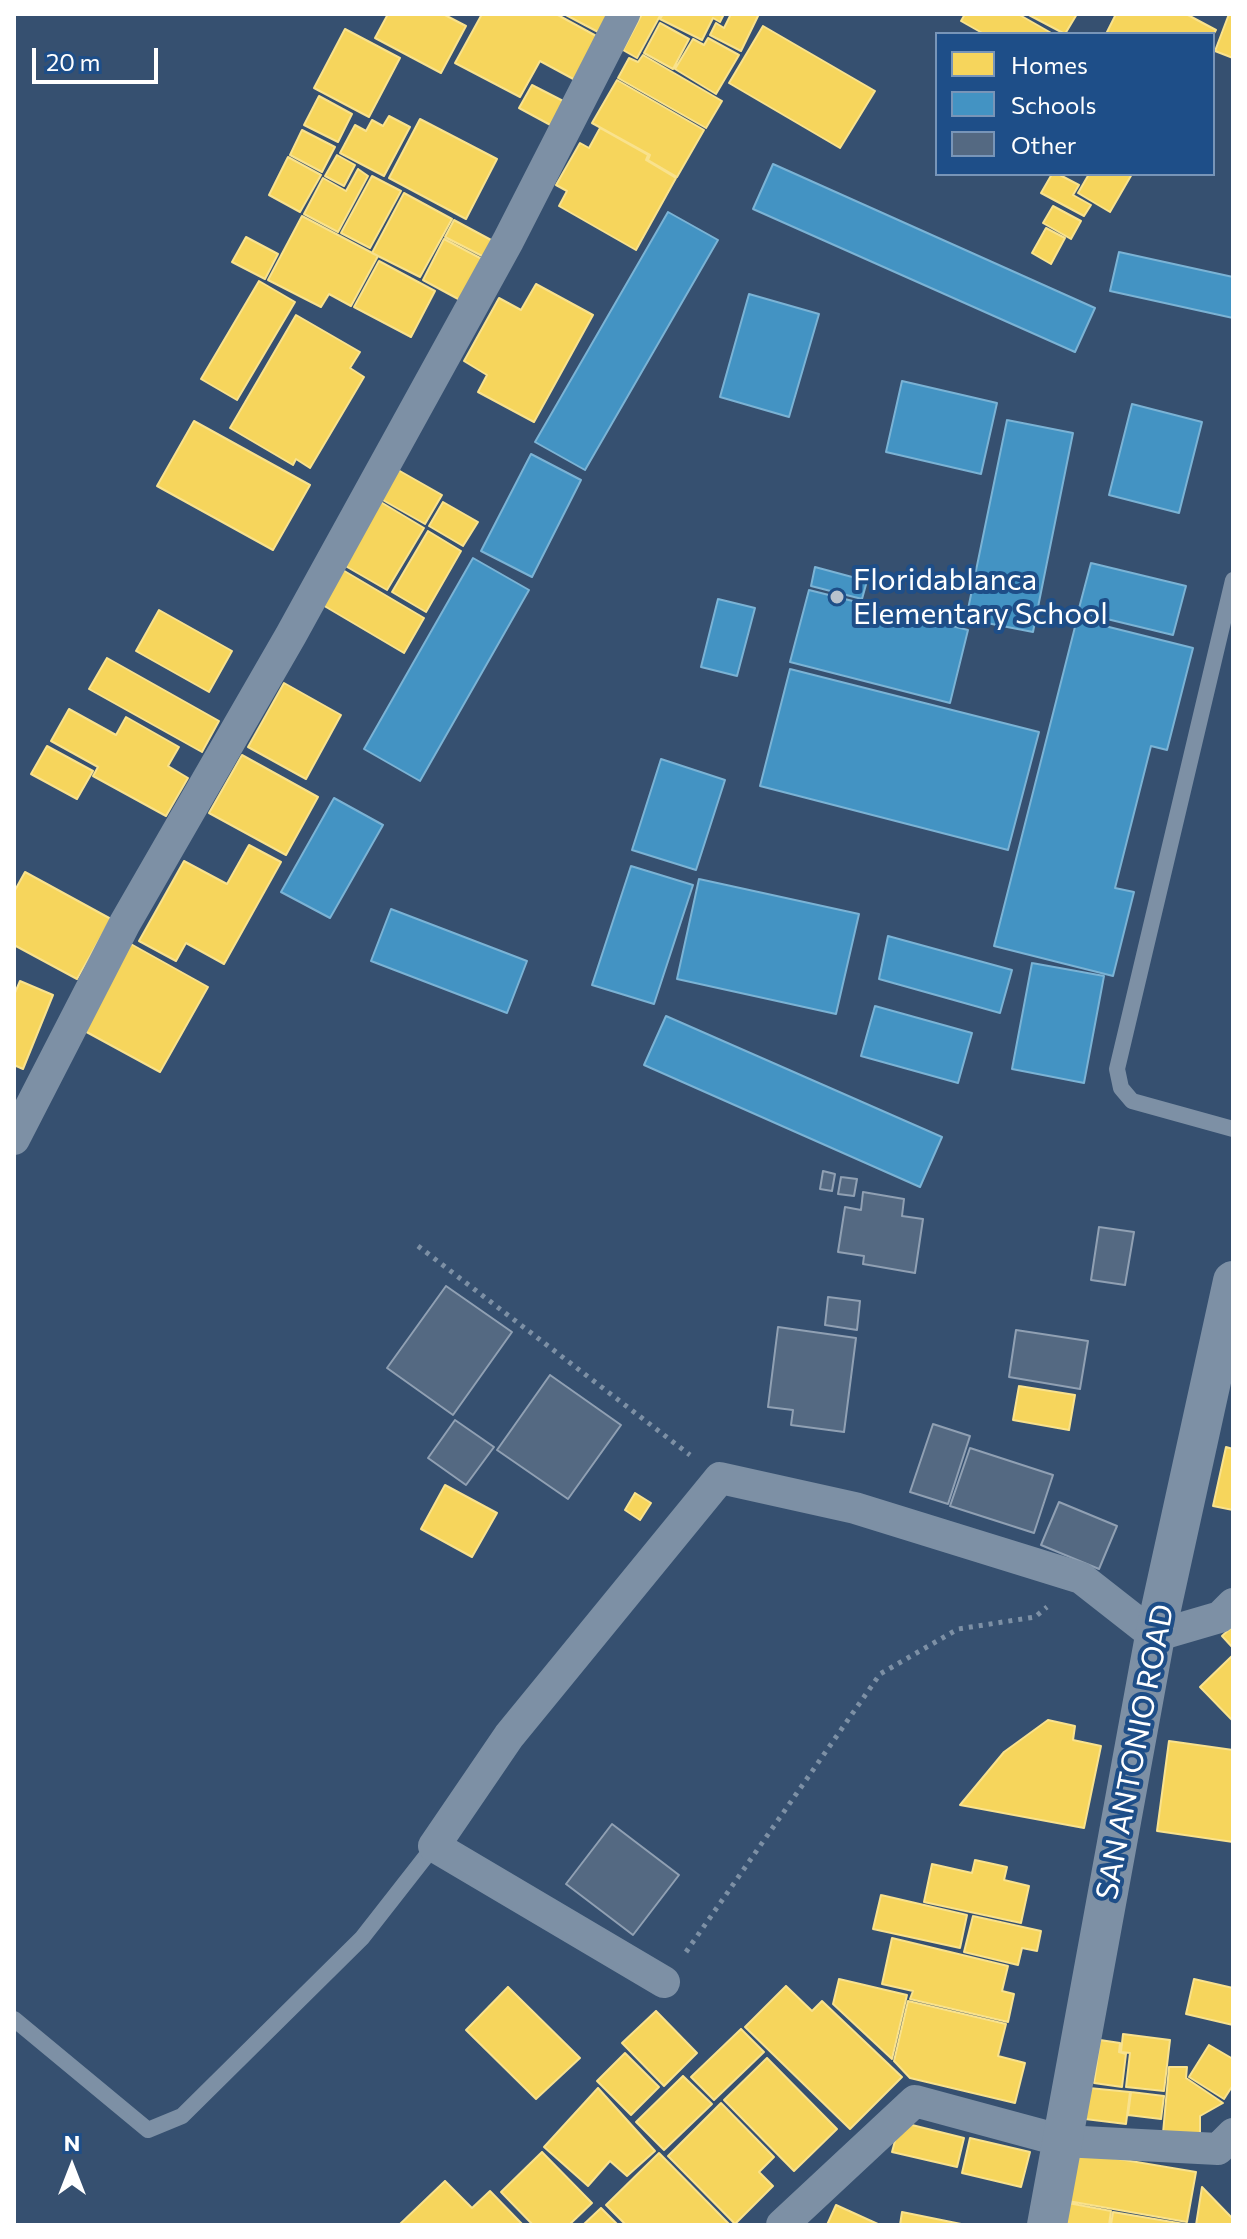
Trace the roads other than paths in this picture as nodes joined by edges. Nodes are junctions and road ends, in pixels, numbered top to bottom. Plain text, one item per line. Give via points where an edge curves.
1 (624, 14) edge
2 (1233, 580) edge
3 (1233, 1129) edge
4 (14, 1139) edge
5 (1233, 1281) edge
6 (1233, 1604) edge
7 (1155, 1636) junction
8 (434, 1846) junction
9 (664, 1982) road end
10 (14, 2019) edge
11 (1233, 2134) edge
12 (1063, 2141) junction
13 (782, 2225) edge
14 (1047, 2225) edge

1 - 4 street via 508,241 125,923
2 - 3 lane via 1117,1069 1121,1088 1132,1101
5 - 7 street, SAN ANTONIO ROAD
6 - 7 street via 1220,1617
7 - 8 street via 1081,1578 855,1508 720,1478 509,1736
7 - 12 street, SAN ANTONIO ROAD
8 - 9 street
8 - 10 lane via 350,1950 182,2116 148,2130
11 - 12 street via 1218,2149
12 - 13 street via 915,2101
12 - 14 street, SAN ANTONIO ROAD

